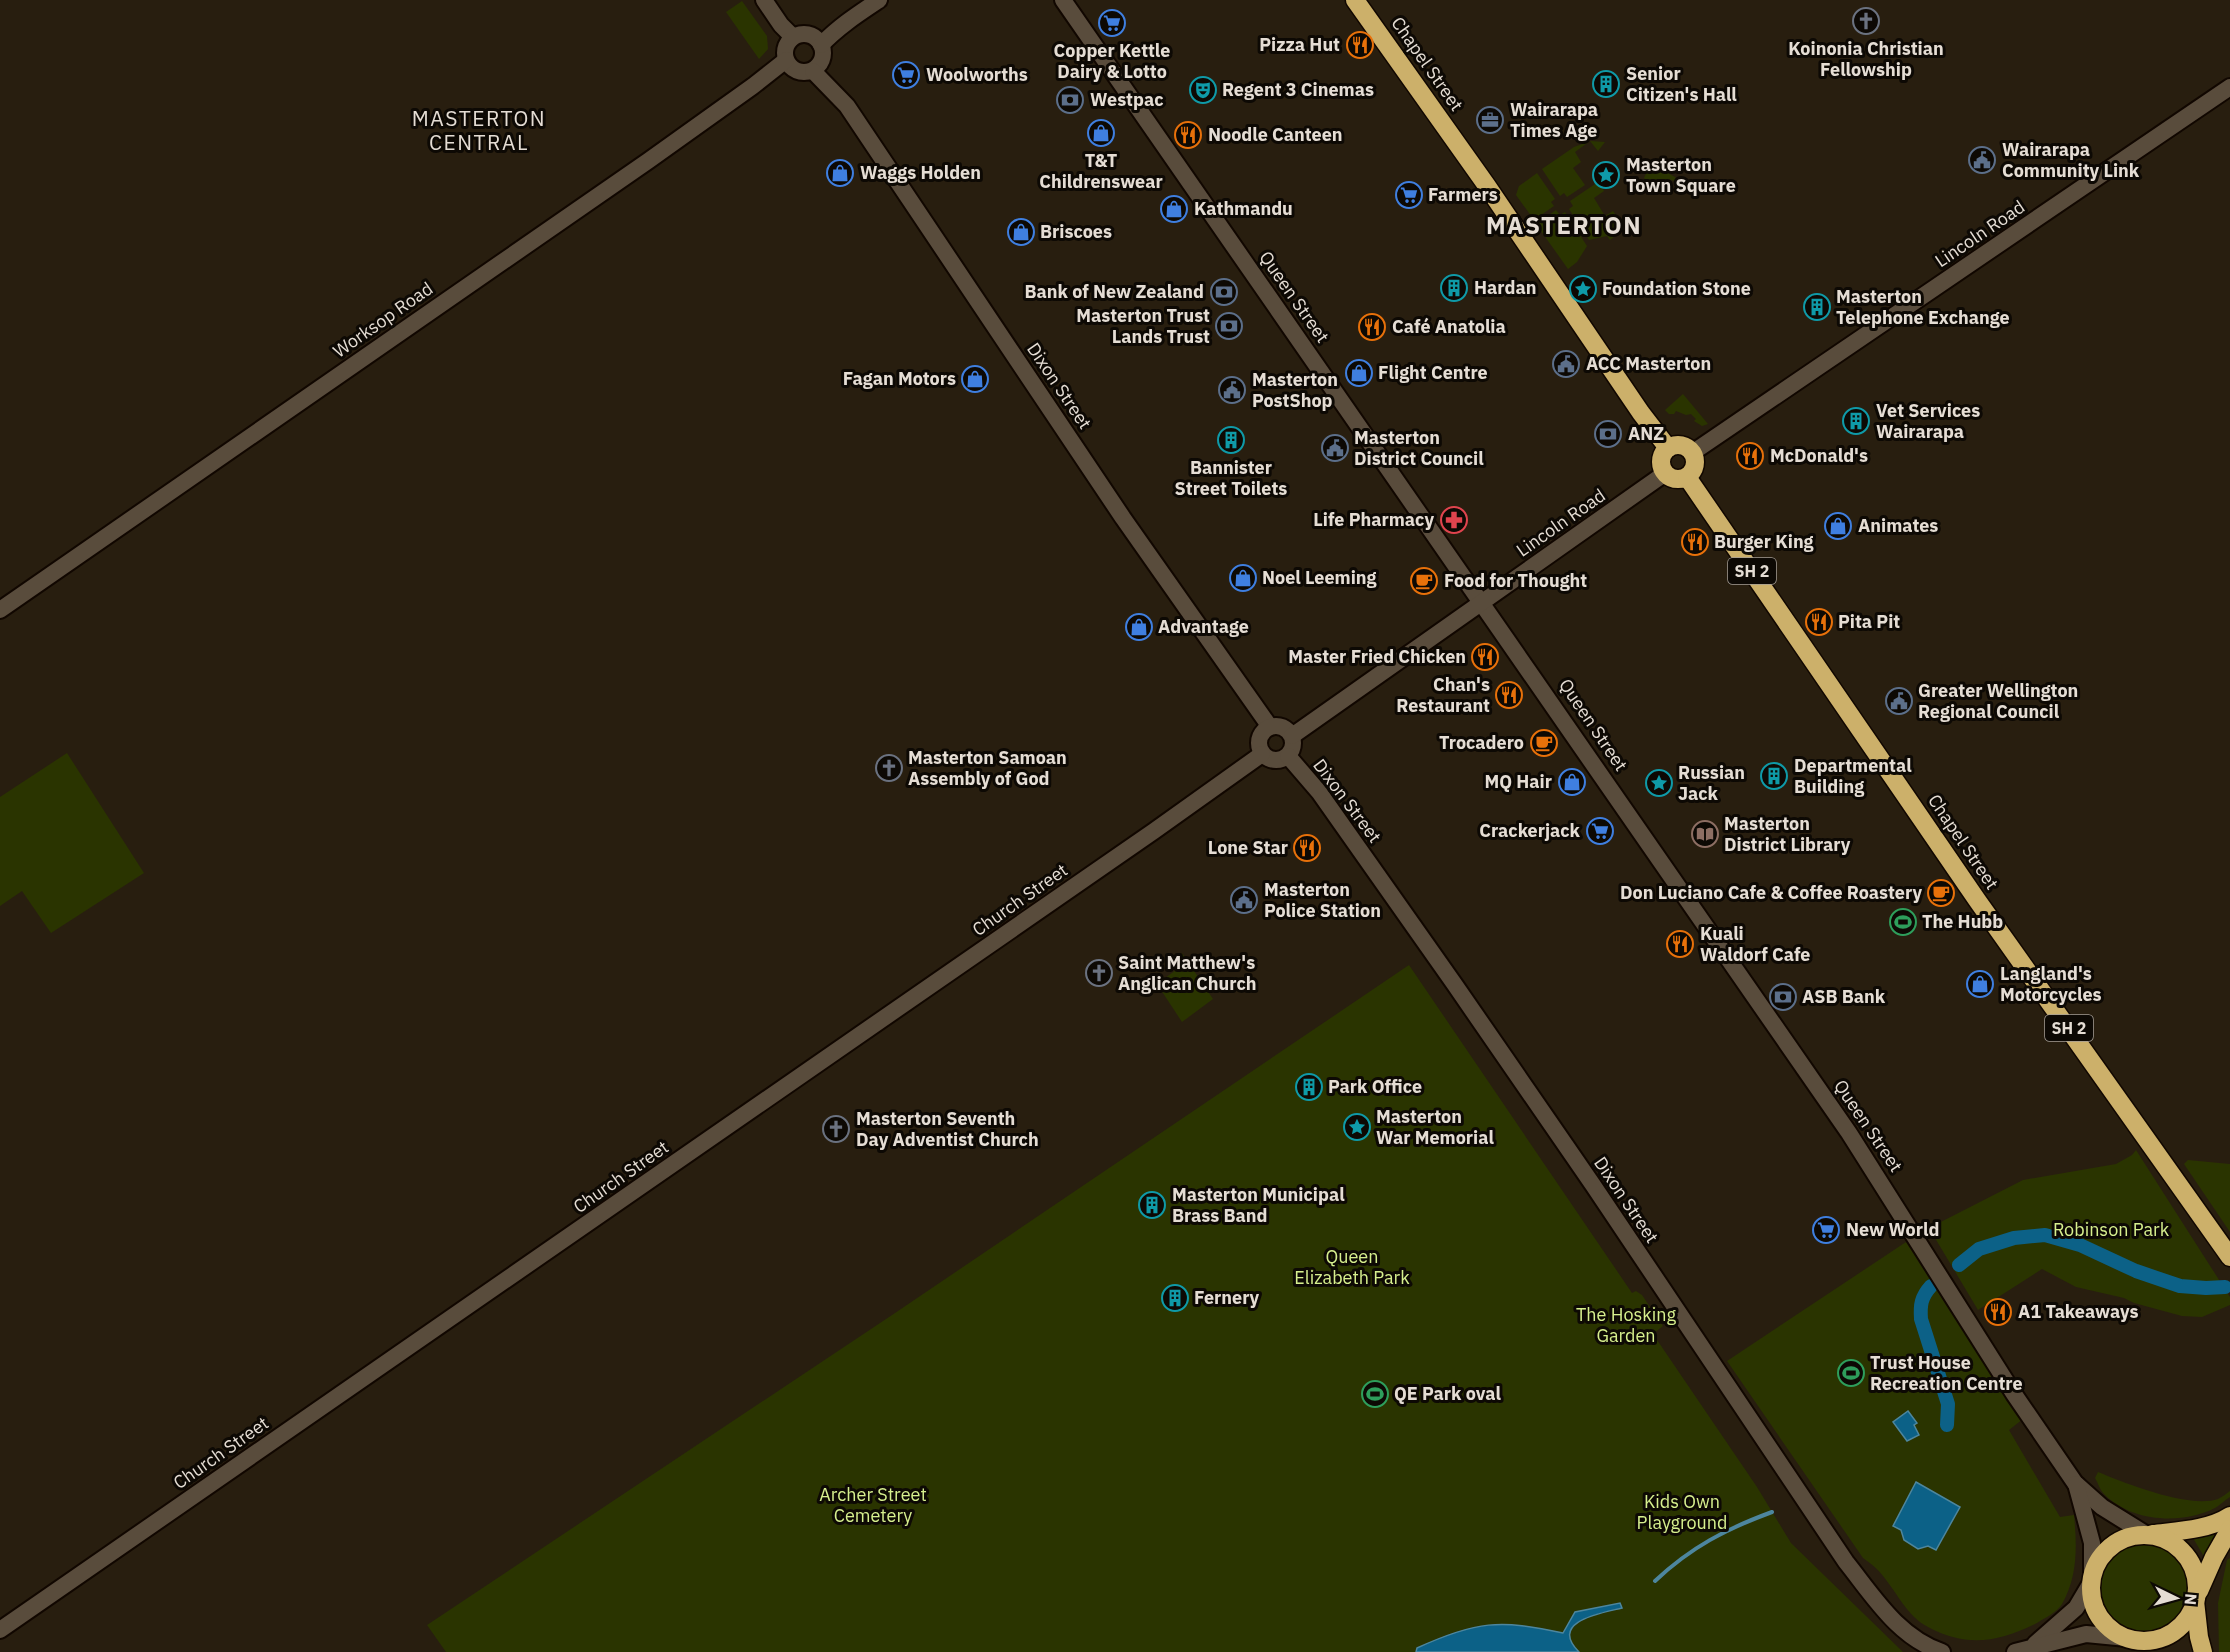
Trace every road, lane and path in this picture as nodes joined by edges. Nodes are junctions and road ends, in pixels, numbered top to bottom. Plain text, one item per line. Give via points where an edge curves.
1 (764, 0) edge
2 (879, 0) edge
3 (1063, 0) edge
4 (1355, 0) edge
5 (794, 37) junction
6 (821, 45) junction
7 (786, 60) junction
8 (813, 70) junction
9 (2230, 87) edge
10 (1668, 448) junction
11 (1692, 453) junction
12 (1664, 474) junction
13 (1687, 477) junction
14 (1480, 603) junction
15 (0, 610) edge
16 (1270, 727) junction
17 (1292, 736) junction
18 (1262, 754) junction
19 (1288, 756) junction
20 (2230, 1257) edge
21 (2075, 1483) junction
22 (2230, 1515) edge
23 (2230, 1528) edge
24 (2148, 1535) junction
25 (2092, 1579) junction
26 (2196, 1600) junction
27 (0, 1630) edge
28 (2128, 1638) junction
29 (2032, 1646) junction
30 (1942, 1652) edge
31 (2015, 1652) edge
32 (2161, 1652) edge
33 (2203, 1652) edge

1 - 5 street
2 - 6 street
3 - 14 street, Queen Street
4 - 10 highway, Chapel Street
5 - 6 street via 813,36
5 - 7 street via 785,47
6 - 8 street via 822,60
7 - 8 street via 794,70
7 - 15 street, Worksop Road via 648,161
8 - 16 street, Dixon Street via 853,115 1128,525
9 - 11 street, Lincoln Road
10 - 11 highway via 1678,445
10 - 12 highway via 1660,460
11 - 13 highway via 1695,466
12 - 13 highway via 1677,480
12 - 14 street, Lincoln Road
13 - 20 highway, Chapel Street / SH 2 via 1977,900
14 - 17 street
14 - 21 street, Queen Street via 1849,1133
16 - 17 street via 1283,727
16 - 18 street via 1259,740
17 - 19 street via 1294,743
18 - 19 street via 1274,761
18 - 27 street, Church Street
19 - 30 street, Dixon Street via 1319,792 1455,985 1846,1562 1909,1636
21 - 24 street, Queen Street via 2102,1507
21 - 25 street, Queen Street via 2092,1543
22 - 24 highway via 2195,1528
23 - 26 highway
24 - 25 highway via 2132,1536 2106,1551
24 - 26 highway via 2170,1541 2187,1556 2196,1577
25 - 28 highway via 2092,1595 2100,1615 2114,1631
25 - 29 street via 2076,1608
26 - 28 highway via 2188,1617 2162,1638
26 - 33 highway
28 - 29 street via 2086,1634
28 - 32 highway
29 - 31 street

